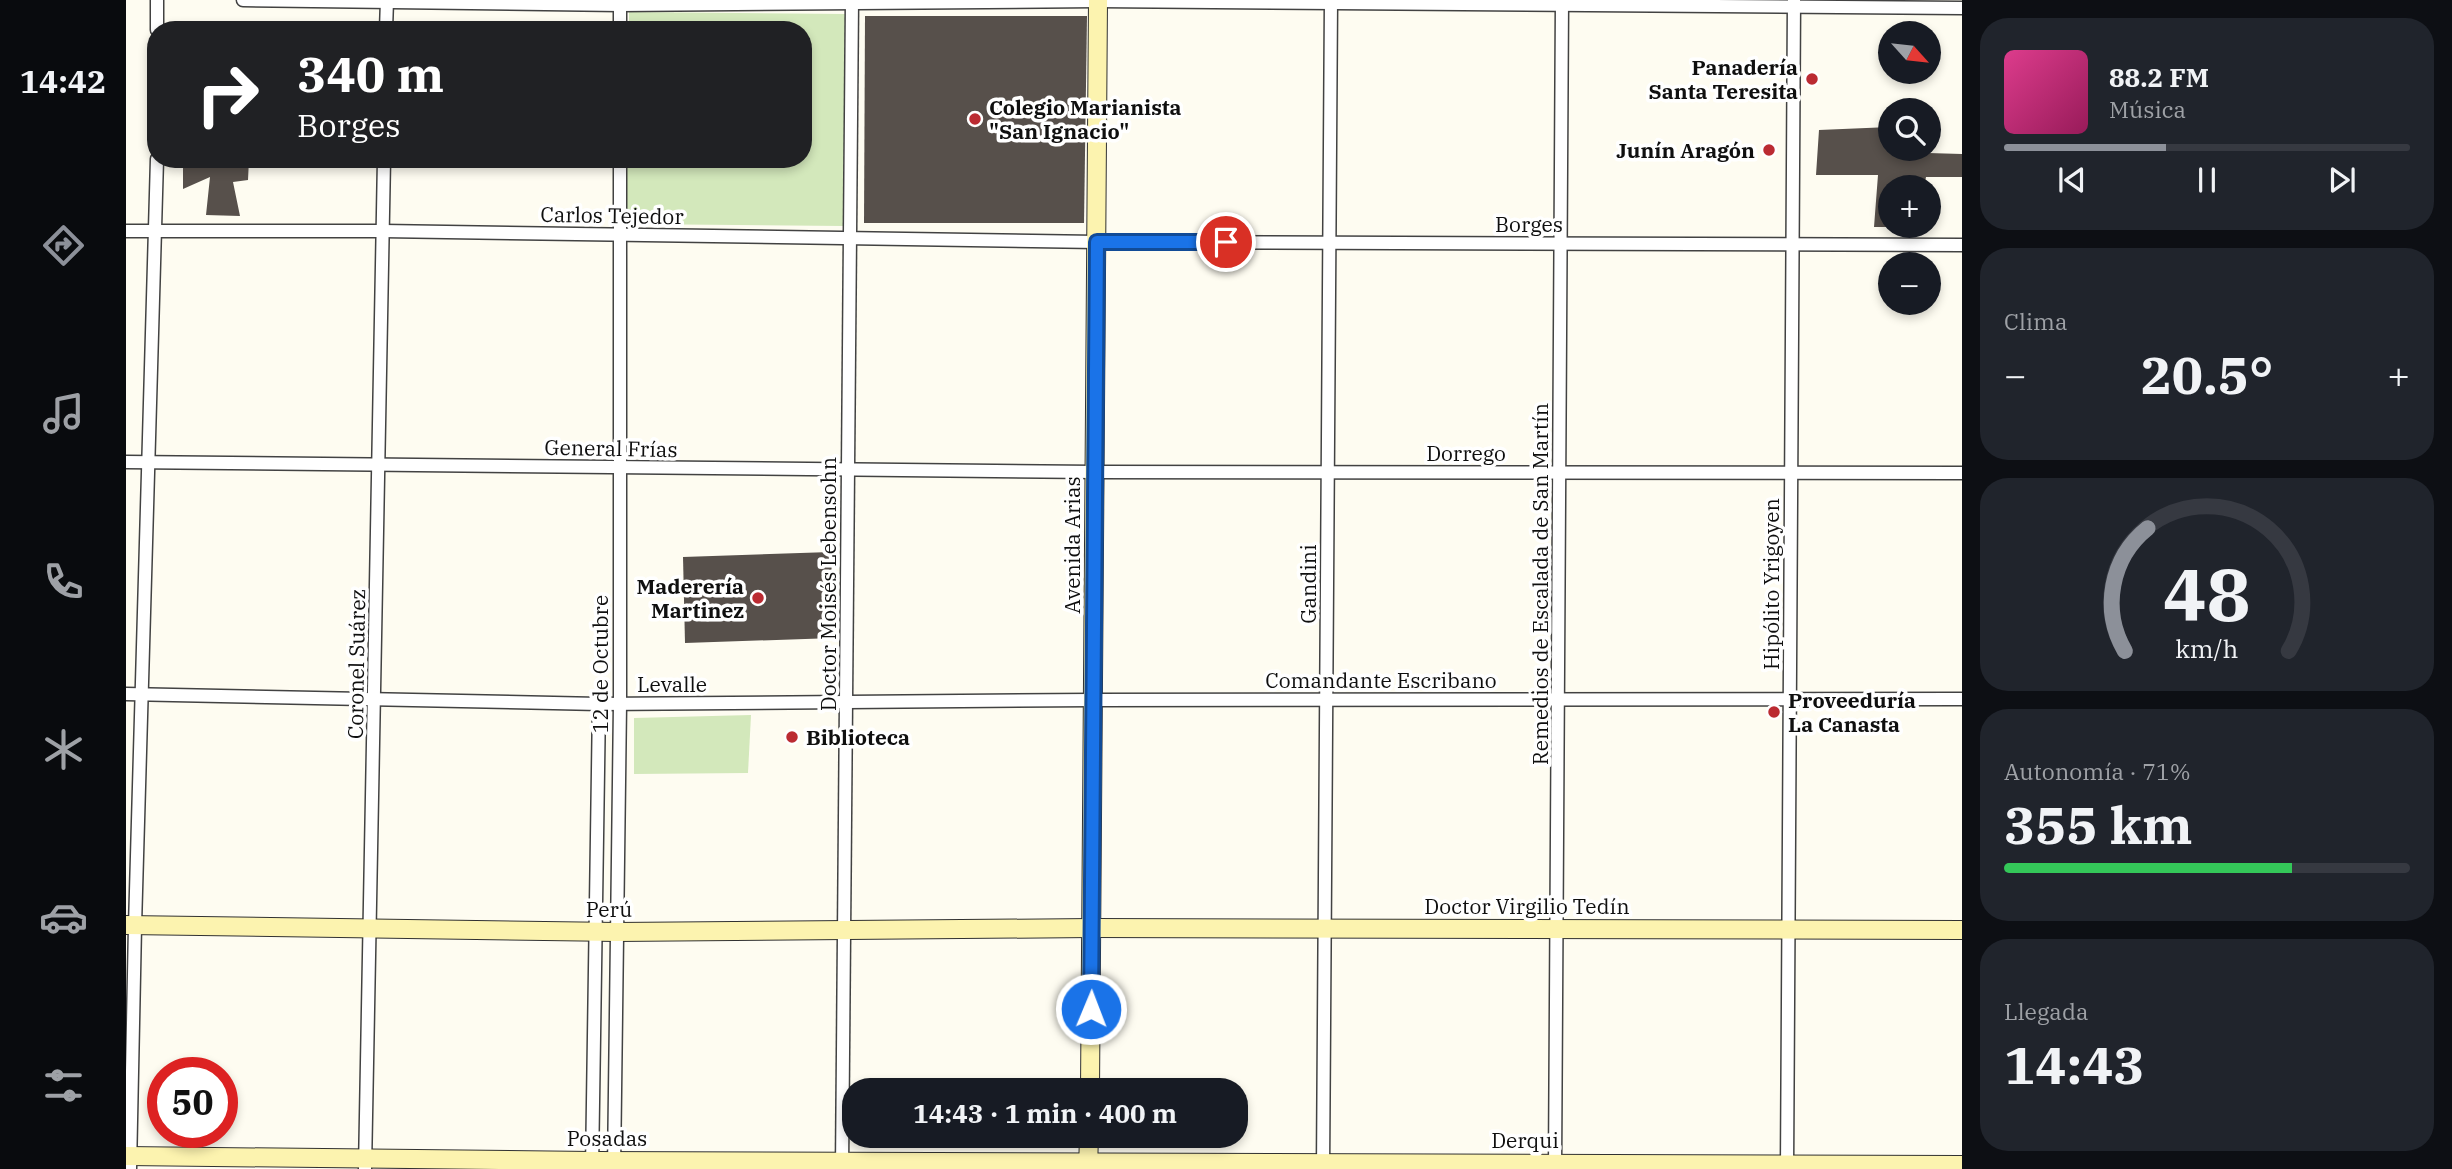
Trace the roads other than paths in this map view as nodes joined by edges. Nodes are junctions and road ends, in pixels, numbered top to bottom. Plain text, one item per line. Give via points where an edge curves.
1 (157, 0) edge
2 (243, 0) edge
3 (387, 1) edge
4 (1098, 1) edge
5 (1331, 1) edge
6 (620, 2) edge
7 (852, 2) edge
8 (1562, 2) edge
9 (1793, 3) edge
10 (1962, 8) edge
11 (157, 21) edge
12 (386, 21) edge
13 (620, 21) edge
14 (157, 168) edge
15 (384, 168) edge
16 (620, 168) edge
17 (126, 230) edge
18 (383, 230) junction
19 (156, 231) junction
20 (620, 234) junction
21 (849, 238) junction
22 (1097, 242) junction
23 (1329, 242) junction
24 (1561, 243) junction
25 (1792, 244) junction
26 (1962, 245) edge
27 (126, 462) edge
28 (148, 462) junction
29 (379, 466) junction
30 (620, 468) junction
31 (848, 470) junction
32 (1095, 472) junction
33 (1328, 472) junction
34 (1559, 473) junction
35 (1791, 473) junction
36 (1962, 473) edge
37 (126, 694) edge
38 (141, 694) junction
39 (1558, 699) junction
40 (1790, 699) junction
41 (1962, 699) edge
42 (375, 700) junction
43 (1093, 700) junction
44 (1326, 700) junction
45 (846, 702) junction
46 (599, 704) junction
47 (620, 704) junction
48 (130, 925) edge
49 (370, 928) junction
50 (1091, 928) junction
51 (1325, 929) junction
52 (1557, 929) junction
53 (844, 930) junction
54 (1788, 930) junction
55 (1962, 930) edge
56 (596, 932) junction
57 (617, 932) junction
58 (1090, 1078) edge
59 (129, 1160) edge
60 (365, 1163) edge
61 (592, 1165) edge
62 (614, 1165) edge
63 (843, 1165) edge
64 (1088, 1165) edge
65 (1323, 1165) edge
66 (1962, 1165) edge
67 (1555, 1166) edge
68 (1787, 1167) edge

1 - 11 street
2 - 3 street
3 - 6 street
3 - 12 street
4 - 5 street
4 - 7 street
4 - 22 main road, Avenida Arias
5 - 8 street
5 - 23 street, Gandini
6 - 7 street
6 - 13 street
7 - 21 street, Doctor Moisés Lebensohn
8 - 9 street
8 - 24 street, Remedios de Escalada de San Martín
9 - 10 street
9 - 25 street, Hipólito Yrigoyen
14 - 19 street
15 - 18 street, Coronel Suárez
16 - 20 street, 12 de Octubre
17 - 19 street, Carlos Tejedor
18 - 19 street, Carlos Tejedor
18 - 20 street, Carlos Tejedor
18 - 29 street, Coronel Suárez
19 - 28 street
20 - 21 street, Carlos Tejedor
20 - 30 street, 12 de Octubre
21 - 22 street, Carlos Tejedor
21 - 31 street, Doctor Moisés Lebensohn
22 - 23 street, Borges
22 - 32 main road, Avenida Arias
23 - 24 street, Borges
23 - 33 street, Gandini
24 - 25 street, Borges
24 - 34 street, Remedios de Escalada de San Martín
25 - 26 street, Borges
25 - 35 street, Hipólito Yrigoyen
27 - 28 street, General Frías
28 - 29 street, General Frías
28 - 38 street
29 - 30 street, General Frías
29 - 42 street, Coronel Suárez
30 - 31 street, General Frías
30 - 47 street, 12 de Octubre
31 - 32 street, General Frías
31 - 45 street, Doctor Moisés Lebensohn
32 - 33 street, Dorrego
32 - 43 main road, Avenida Arias
33 - 34 street, Dorrego
33 - 44 street, Gandini
34 - 35 street, Dorrego
34 - 39 street, Remedios de Escalada de San Martín
35 - 36 street, Dorrego
35 - 40 street, Hipólito Yrigoyen
37 - 38 street, Levalle
38 - 42 street, Levalle
38 - 48 street
39 - 40 street, Comandante Escribano
39 - 44 street, Comandante Escribano
39 - 52 street, Remedios de Escalada de San Martín
40 - 41 street, Comandante Escribano
40 - 54 street, Hipólito Yrigoyen
42 - 46 street, Levalle
42 - 49 street, Coronel Suárez
43 - 44 street, Comandante Escribano
43 - 45 street, Levalle
43 - 50 main road, Avenida Arias
44 - 51 street, Gandini
45 - 47 street, Levalle
45 - 53 street, Doctor Moisés Lebensohn
46 - 47 street, Levalle
46 - 56 street, 12 de Octubre
47 - 57 street, 12 de Octubre
48 - 49 main road, Perú
48 - 59 street
49 - 56 main road, Perú
49 - 60 street, Coronel Suárez
50 - 51 main road, Doctor Virgilio Tedín
50 - 53 main road, Perú
50 - 58 main road, Avenida Arias
51 - 52 main road, Doctor Virgilio Tedín
51 - 65 street, Gandini
52 - 54 main road, Doctor Virgilio Tedín
52 - 67 street, Remedios de Escalada de San Martín
53 - 57 main road, Perú
53 - 63 street, Doctor Moisés Lebensohn
54 - 55 main road, Doctor Virgilio Tedín
54 - 68 street, Hipólito Yrigoyen
56 - 57 main road, Perú
56 - 61 street, 12 de Octubre
57 - 62 street, 12 de Octubre
59 - 60 main road, Posadas
60 - 61 main road, Posadas
61 - 62 main road, Posadas
62 - 63 main road, Posadas
63 - 64 main road, Posadas
64 - 65 main road, Derqui
65 - 67 main road, Derqui
66 - 68 main road, Derqui
67 - 68 main road, Derqui

